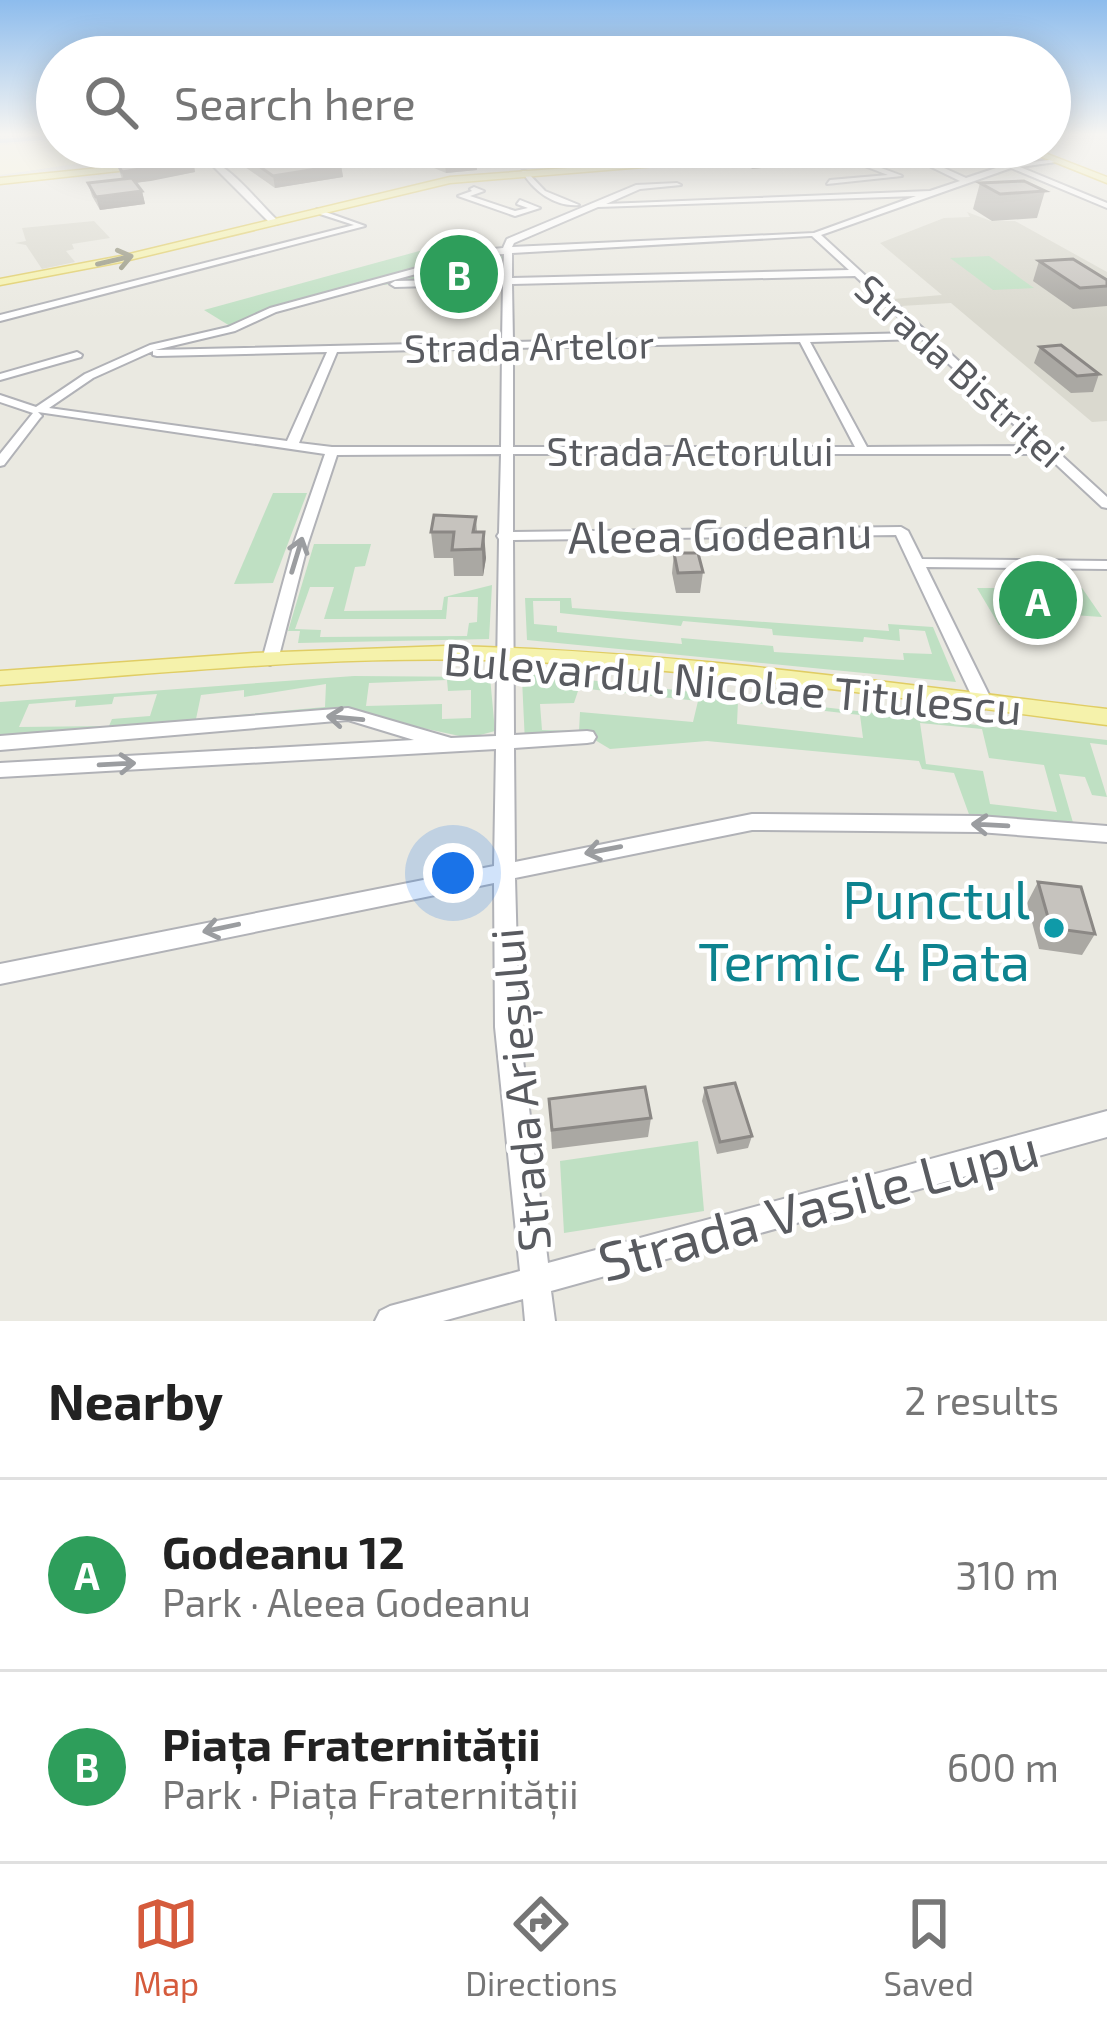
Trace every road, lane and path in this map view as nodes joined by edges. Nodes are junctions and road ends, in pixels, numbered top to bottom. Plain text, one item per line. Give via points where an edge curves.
1 (250, 197) edge
2 (380, 197) edge
3 (464, 197) edge
4 (552, 197) edge
5 (620, 197) edge
6 (842, 197) edge
7 (925, 197) edge
8 (520, 202) dead end
9 (575, 205) dead end
10 (601, 206) junction
11 (320, 211) junction
12 (274, 221) junction
13 (815, 234) junction
14 (508, 248) junction
15 (855, 274) junction
16 (508, 282) junction
17 (0, 283) edge
18 (370, 285) junction
19 (0, 318) edge
20 (920, 336) junction
21 (803, 338) junction
22 (508, 346) junction
23 (333, 350) junction
24 (138, 354) junction
25 (77, 355) dead end
26 (0, 377) edge
27 (0, 398) edge
28 (39, 411) junction
29 (292, 444) junction
30 (862, 449) junction
31 (1048, 450) junction
32 (332, 451) junction
33 (503, 452) junction
34 (0, 462) edge
35 (1107, 504) edge
36 (504, 536) junction
37 (916, 563) junction
38 (1104, 565) edge
39 (506, 654) junction
40 (270, 660) junction
41 (0, 678) edge
42 (984, 703) junction
43 (1107, 717) edge
44 (587, 736) dead end
45 (0, 743) edge
46 (508, 744) junction
47 (457, 747) junction
48 (0, 770) edge
49 (1107, 834) edge
50 (506, 869) junction
51 (0, 974) edge
52 (1107, 1124) edge
53 (535, 1283) junction
54 (390, 1321) edge
55 (540, 1321) edge

1 - 12 street
2 - 11 main road
3 - 8 street via 514,214 536,208
4 - 9 street
5 - 10 street
6 - 10 street
7 - 13 street
10 - 14 street
11 - 12 main road
11 - 19 street via 361,226
17 -> 12 main road
13 - 14 street
13 - 15 street, Strada Bistriței
14 - 16 street, Strada Arieșului
14 - 18 street
15 - 16 street
15 - 20 street, Strada Bistriței
16 - 18 street
16 - 22 street, Strada Arieșului
18 - 24 street
20 - 21 street, Strada Artelor
20 - 31 street, Strada Bistriței
21 - 22 street, Strada Artelor
21 - 30 street
22 - 23 street, Strada Artelor
22 - 33 street, Strada Arieșului
23 - 24 street, Strada Artelor
23 - 29 street
24 - 28 street
25 - 26 street
27 - 28 street, Strada Actorului
28 - 29 street, Strada Actorului
28 - 34 street
29 - 32 street, Strada Actorului
30 - 31 street, Strada Actorului
30 - 33 street, Strada Actorului
31 - 35 street, Strada Bistriței
32 - 33 street, Strada Actorului
40 -> 32 street
33 - 36 street, Strada Arieșului
36 - 37 street, Aleea Godeanu via 901,531
36 - 39 street, Strada Arieșului
37 - 38 street, Aleea Godeanu
37 - 42 street, Aleea Godeanu
39 - 40 main road, Bulevardul Nicolae Titulescu
39 - 42 main road, Bulevardul Nicolae Titulescu
39 - 46 street, Strada Arieșului
40 - 41 main road, Bulevardul Nicolae Titulescu
42 - 43 main road, Bulevardul Nicolae Titulescu
44 - 46 street
47 -> 45 street via 348,714
46 - 47 street
46 - 50 street, Strada Arieșului
48 -> 47 street
49 -> 50 street via 752,822
50 -> 51 street
50 - 53 street, Strada Arieșului via 507,1027
52 - 53 street, Strada Vasile Lupu
53 - 54 street, Strada Vasile Lupu
53 - 55 street, Strada Arieșului

